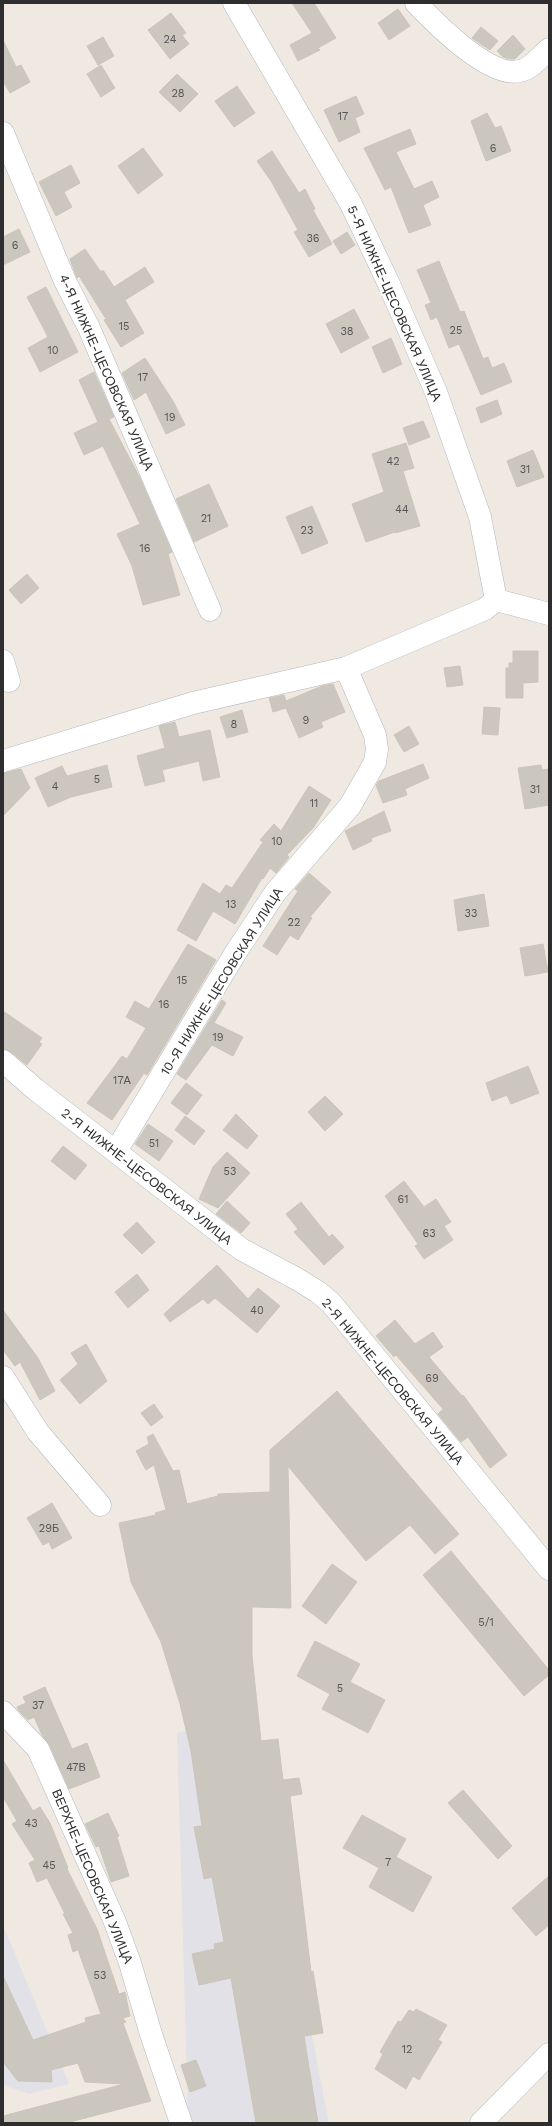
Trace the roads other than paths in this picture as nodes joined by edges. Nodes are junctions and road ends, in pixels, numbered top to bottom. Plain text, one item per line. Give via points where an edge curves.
1 (234, 3) edge
2 (416, 3) edge
3 (549, 49) edge
4 (3, 133) edge
5 (496, 600) junction
6 (210, 610) dead end
7 (549, 614) edge
8 (346, 668) junction
9 (3, 761) edge
10 (3, 1061) edge
11 (116, 1151) junction
12 (3, 1377) edge
13 (100, 1505) dead end
14 (549, 1569) edge
15 (3, 1712) edge
16 (549, 2054) edge
17 (181, 2123) edge
18 (481, 2123) edge

1 - 5 street, 5-Я НИЖНЕ-ЦЕСОВСКАЯ УЛИЦА via 350,204 388,282 436,392 476,507
2 - 3 street via 478,59 499,70 523,71
4 - 6 street, 4-Я НИЖНЕ-ЦЕСОВСКАЯ УЛИЦА via 65,281 93,335
5 - 7 street
5 - 8 street via 485,609
8 - 9 street via 193,703
8 - 11 street, 10-Я НИЖНЕ-ЦЕСОВСКАЯ УЛИЦА via 375,735 375,762 350,806 275,893
10 - 11 street, 2-Я НИЖНЕ-ЦЕСОВСКАЯ УЛИЦА
11 - 14 street, 2-Я НИЖНЕ-ЦЕСОВСКАЯ УЛИЦА via 241,1249 303,1283 331,1303
12 - 13 street via 38,1432
15 - 17 street, ВЕРХНЕ-ЦЕСОВСКАЯ УЛИЦА via 38,1749 112,1915
16 - 18 street

